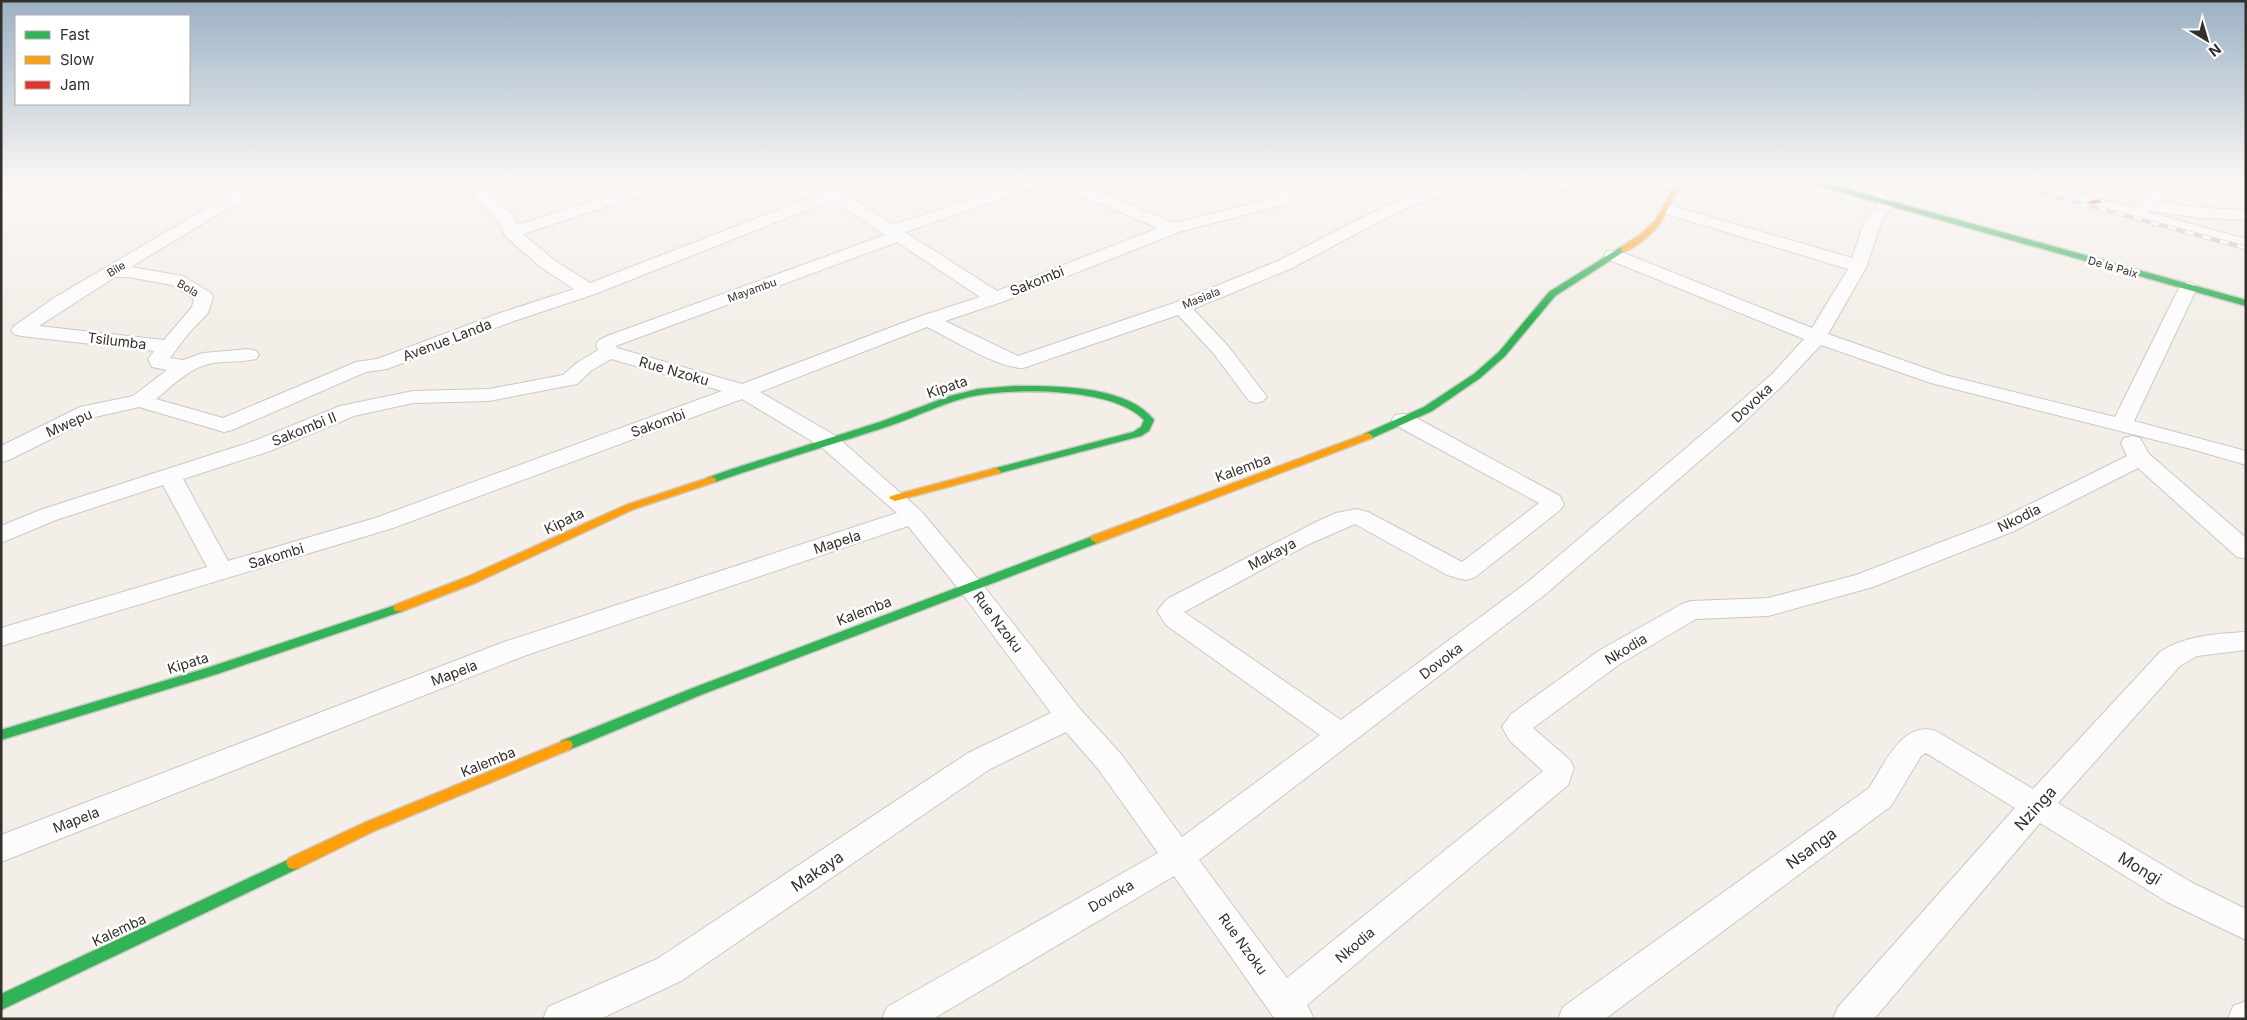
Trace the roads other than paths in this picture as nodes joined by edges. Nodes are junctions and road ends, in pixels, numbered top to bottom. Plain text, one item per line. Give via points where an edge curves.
1 (185, 228) edge
2 (510, 228) edge
3 (524, 228) edge
4 (744, 228) edge
5 (887, 228) edge
6 (909, 228) edge
7 (1173, 228) edge
8 (1356, 228) edge
9 (1653, 228) edge
10 (1729, 228) edge
11 (1872, 228) edge
12 (2000, 228) edge
13 (2195, 228) edge
14 (511, 232) junction
15 (894, 233) junction
16 (2246, 244) edge
17 (1612, 255) junction
18 (1858, 266) junction
19 (111, 272) junction
20 (2188, 288) junction
21 (588, 290) junction
22 (995, 298) junction
23 (2246, 303) edge
24 (1181, 307) junction
25 (928, 320) junction
26 (21, 330) joint
27 (1817, 337) junction
28 (169, 348) junction
29 (607, 348) junction
30 (249, 355) dead end
31 (185, 366) junction
32 (744, 390) junction
33 (1256, 397) dead end
34 (140, 401) junction
35 (1146, 414) joint
36 (1403, 420) junction
37 (2122, 424) junction
38 (828, 441) junction
39 (1, 455) edge
40 (2140, 458) junction
41 (2246, 458) edge
42 (170, 476) junction
43 (904, 507) junction
44 (1, 535) edge
45 (2246, 552) edge
46 (222, 572) junction
47 (970, 586) junction
48 (1, 638) edge
49 (2246, 641) edge
50 (1070, 717) junction
51 (1, 735) edge
52 (1341, 736) junction
53 (2037, 805) junction
54 (1, 849) edge
55 (1178, 857) junction
56 (2246, 925) edge
57 (1, 1002) edge
58 (1290, 1010) edge
59 (561, 1019) edge
60 (900, 1019) edge
61 (1576, 1019) edge
62 (1851, 1019) edge

1 - 19 street, Bile
2 - 14 street
3 - 14 street
4 - 21 street, Avenue Landa
5 - 15 street
6 - 15 street, Mayambu
7 - 22 street, Sakombi
8 - 24 street, Masiala via 1284,265
9 - 17 street, Kalemba via 1649,234
10 - 18 street
11 - 18 street, Dovoka
12 - 20 street, De la Paix
13 - 16 street
14 - 21 street via 548,264
15 - 22 street
15 - 29 street, Mayambu
17 - 27 street
17 - 36 street, Kalemba via 1546,300 1502,354 1477,376 1428,409
18 - 27 street, Dovoka
19 - 26 street, Bile
19 - 28 street, Bola via 177,280 204,297 201,309
20 - 23 street, De la Paix
20 - 37 street
21 - 34 street, Avenue Landa via 380,365 364,366 224,425
22 - 25 street, Sakombi
24 - 25 street, Masiala via 1023,362 1005,358
24 - 33 street via 1221,350
25 - 32 street, Sakombi
26 - 28 street, Tsilumba
27 - 37 street via 1938,378
27 - 52 street, Dovoka via 1733,420 1538,588
28 - 31 street, Tsilumba via 158,359 159,362
29 - 32 street, Rue Nzoku
29 - 42 street, Sakombi II via 570,380 489,395 413,397 348,412 262,446
30 - 31 street via 203,358
31 - 34 street
32 - 38 street, Rue Nzoku
32 - 46 street, Sakombi via 384,523
34 - 39 street, Mwepu via 88,412
35 - 38 street, Kipata via 1112,398 1094,394 1021,389 979,392
35 - 43 street, Mapela via 1149,424 1137,434
36 - 47 street, Kalemba via 1352,443
36 - 52 street, Makaya via 1552,501 1552,505 1465,572 1357,516 1347,518 1308,535 1170,611 1223,654
37 - 40 street
37 - 41 street
38 - 43 street, Rue Nzoku
38 - 51 street, Kipata via 623,510 424,600 273,653
40 - 45 street
40 - 58 street, Nkodia via 2005,526 1864,581 1768,607 1691,610 1610,657 1517,727 1559,768 1557,777
42 - 44 street, Sakombi II via 48,515
42 - 46 street
43 - 47 street, Rue Nzoku
43 - 54 street, Mapela via 514,649
46 - 48 street, Sakombi
47 - 50 street, Rue Nzoku
47 - 57 street, Kalemba via 698,691 368,828
49 - 53 street, Nzinga via 2191,647 2178,652
50 - 55 street, Rue Nzoku via 1110,762
50 - 59 street, Makaya via 979,761 668,970
52 - 55 street, Dovoka
53 - 56 street, Mongi via 2179,892
53 - 61 street, Nsanga via 1926,739 1911,748 1880,797
53 - 62 street, Nzinga
55 - 58 street, Rue Nzoku
55 - 60 street, Dovoka

